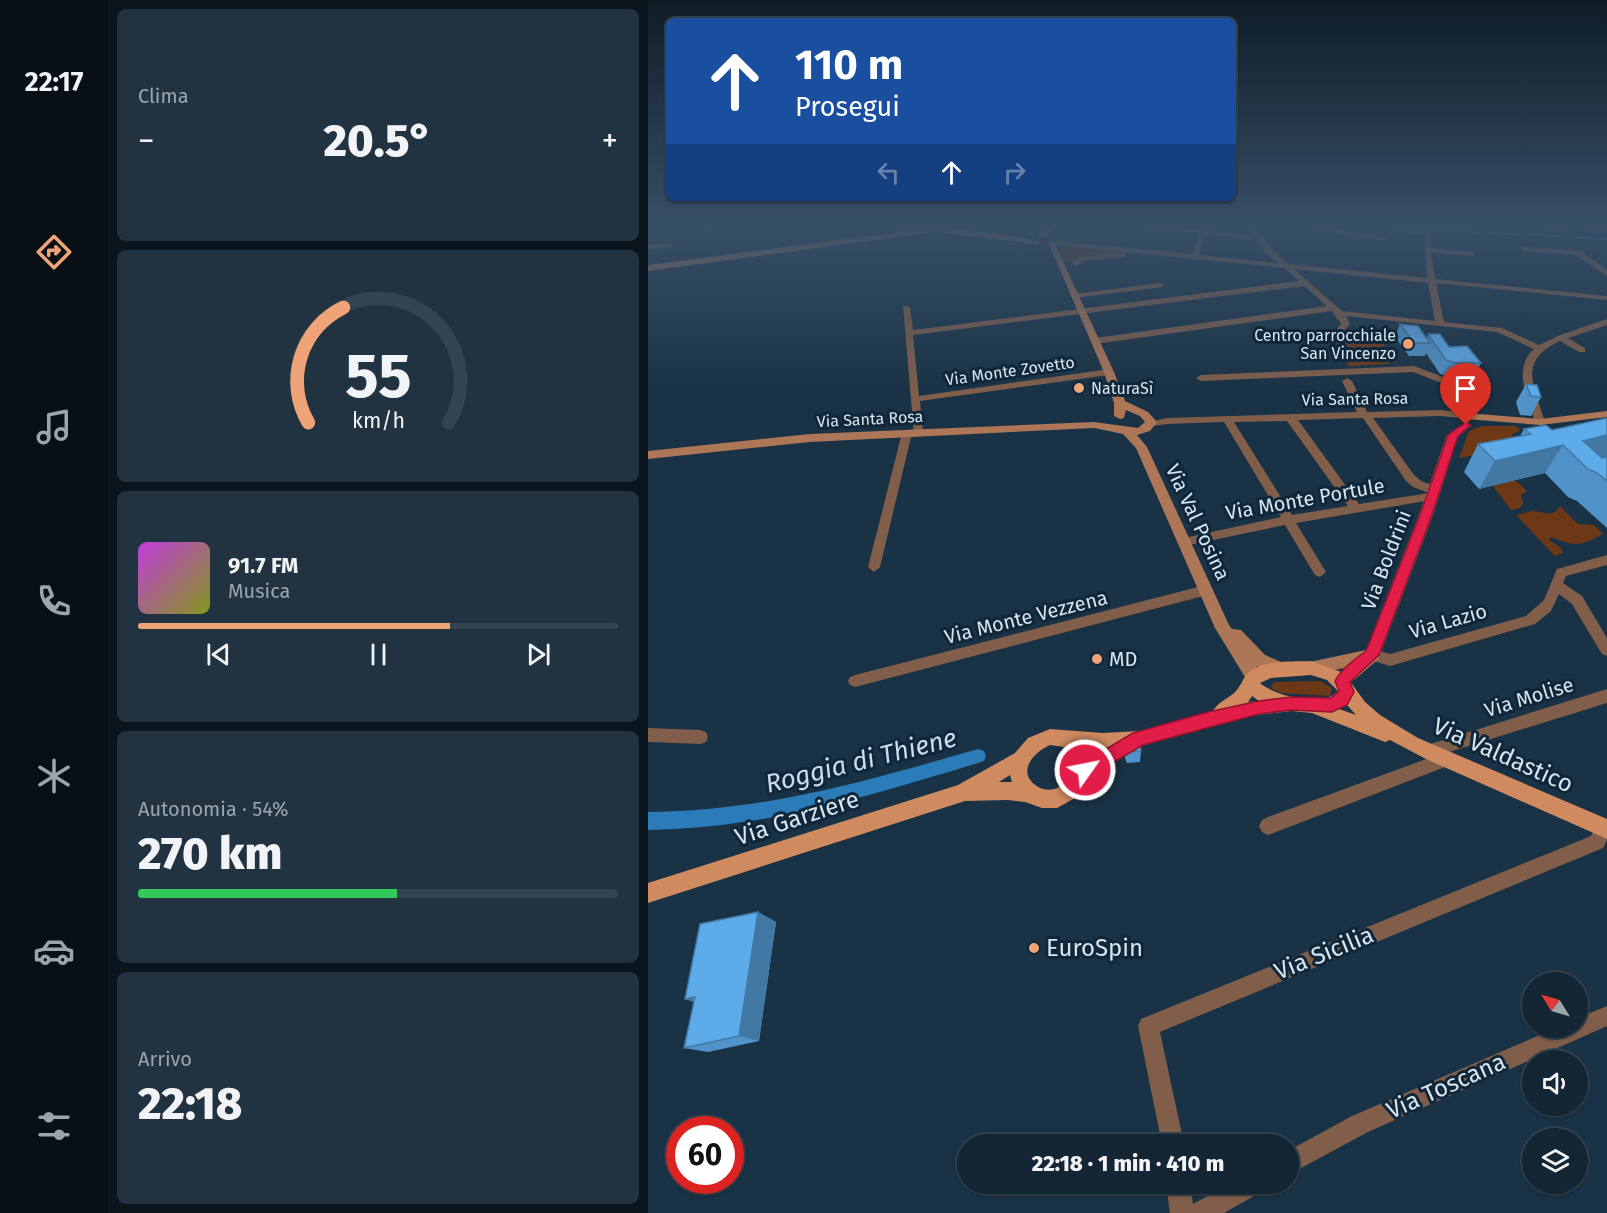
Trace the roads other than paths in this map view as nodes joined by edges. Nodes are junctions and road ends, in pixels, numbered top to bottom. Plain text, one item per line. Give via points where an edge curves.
1 (1066, 279) edge
2 (1301, 279) edge
3 (1418, 279) edge
4 (1431, 280) junction
5 (1306, 283) junction
6 (1160, 285) dead end
7 (1074, 296) junction
8 (1607, 298) edge
9 (906, 307) dead end
10 (1081, 310) junction
11 (1337, 310) junction
12 (1607, 322) edge
13 (1440, 324) junction
14 (909, 333) junction
15 (1562, 338) junction
16 (1095, 341) junction
17 (1340, 342) dead end
18 (1540, 349) junction
19 (1582, 350) dead end
20 (1109, 372) junction
21 (1201, 378) dead end
22 (1347, 381) dead end
23 (916, 399) junction
24 (1120, 403) junction
25 (1607, 414) edge
26 (1365, 415) junction
27 (1290, 417) junction
28 (1227, 419) junction
29 (1466, 419) junction
30 (1144, 421) junction
31 (1540, 422) junction
32 (1121, 424) junction
33 (912, 433) junction
34 (1141, 447) junction
35 (648, 455) edge
36 (1434, 494) junction
37 (1356, 508) junction
38 (1287, 520) junction
39 (1184, 542) junction
40 (1607, 560) edge
41 (874, 567) dead end
42 (1320, 572) dead end
43 (1556, 585) junction
44 (1206, 590) junction
45 (1218, 614) junction
46 (1607, 650) edge
47 (1372, 655) junction
48 (1311, 668) junction
49 (1282, 670) junction
50 (1252, 680) junction
51 (855, 681) dead end
52 (1345, 686) junction
53 (1607, 696) edge
54 (1299, 704) junction
55 (1208, 719) junction
56 (648, 735) edge
57 (700, 737) dead end
58 (1068, 739) junction
59 (1139, 739) junction
60 (1411, 742) junction
61 (1438, 755) junction
62 (1021, 759) junction
63 (1085, 770) junction
64 (962, 793) junction
65 (1036, 796) junction
66 (1268, 826) dead end
67 (1606, 829) edge
68 (648, 892) edge
69 (1607, 1016) edge
70 (1172, 1134) edge
71 (1299, 1158) edge
72 (1179, 1194) edge
73 (1235, 1194) edge
74 (1182, 1213) edge
75 (1200, 1213) edge

1 - 7 street
2 - 5 street
3 - 4 street
4 - 8 street
4 - 13 street
5 - 10 street
5 - 11 street
6 - 7 street
7 - 10 street
9 - 14 street
10 - 14 street
10 - 16 street
11 - 13 street
11 - 16 street
11 - 17 street via 1346,324 1339,331
12 - 15 street
13 - 18 street via 1499,330
14 - 23 street
15 - 18 street
15 - 19 street
16 - 20 street
18 - 31 street via 1529,361 1528,379
20 - 23 street, Via Monte Zovetto
20 - 24 street
21 - 29 street via 1414,369 1448,384
22 - 26 street
23 - 33 street
24 - 30 street
24 - 32 street
25 - 31 street
26 - 27 street, Via Santa Rosa
26 - 29 street, Via Santa Rosa via 1436,414
26 - 36 street via 1410,478
27 - 28 street, Via Santa Rosa
27 - 37 street
28 - 30 street, Via Santa Rosa
28 - 38 street
29 - 31 street
29 - 36 street, Via Boldrini via 1453,435
30 - 32 street
30 - 32 street
30 - 34 street, Via Val Posina
32 - 33 street, Via Santa Rosa
32 - 34 street, Via Val Posina
33 - 35 street, Via Santa Rosa via 810,438
33 - 41 street
34 - 39 street, Via Val Posina
36 - 37 street, Via Monte Portule
36 - 47 street, Via Boldrini
37 - 38 street, Via Monte Portule
38 - 39 street, Via Monte Portule
38 - 42 street
39 - 44 street, Via Val Posina
40 - 43 street via 1567,569 1559,575
43 - 46 street via 1577,600
43 - 47 street, Via Lazio via 1552,602 1530,620 1390,660
44 - 45 street, Via Val Posina
44 - 51 street, Via Monte Vezzena
45 - 49 street, Via Val Posina via 1253,654
45 - 50 street, Via Val Posina
47 - 48 street
47 - 52 street via 1355,667
48 - 49 main road
48 - 52 main road
49 - 50 main road
50 - 54 main road via 1257,693 1268,699
50 - 55 main road, Via Garziere via 1237,701
52 - 54 main road via 1342,701 1332,705
52 - 60 main road, Via Valdastico via 1357,705 1376,722
53 - 61 street, Via Molise
54 - 55 main road, Via Garziere via 1250,709
54 - 60 main road, Via Valdastico
55 - 59 main road, Via Garziere
56 - 57 street
58 - 59 main road, Via Garziere
58 - 62 main road, Via Garziere via 1041,739
58 - 63 main road via 1082,752
59 - 63 main road, Via Garziere
60 - 61 main road, Via Valdastico
61 - 66 street, Via Molise
61 - 67 main road, Via Valdastico
62 - 64 main road, Via Garziere
62 - 65 main road via 1019,776
63 - 65 main road, Via Garziere via 1072,791 1061,797
64 - 65 main road, Via Garziere via 1002,790
64 - 68 main road, Via Garziere
67 - 70 street, Via Sicilia via 1597,843 1148,1026
69 - 71 street, Via Toscana via 1360,1124
72 - 74 street
73 - 75 street

